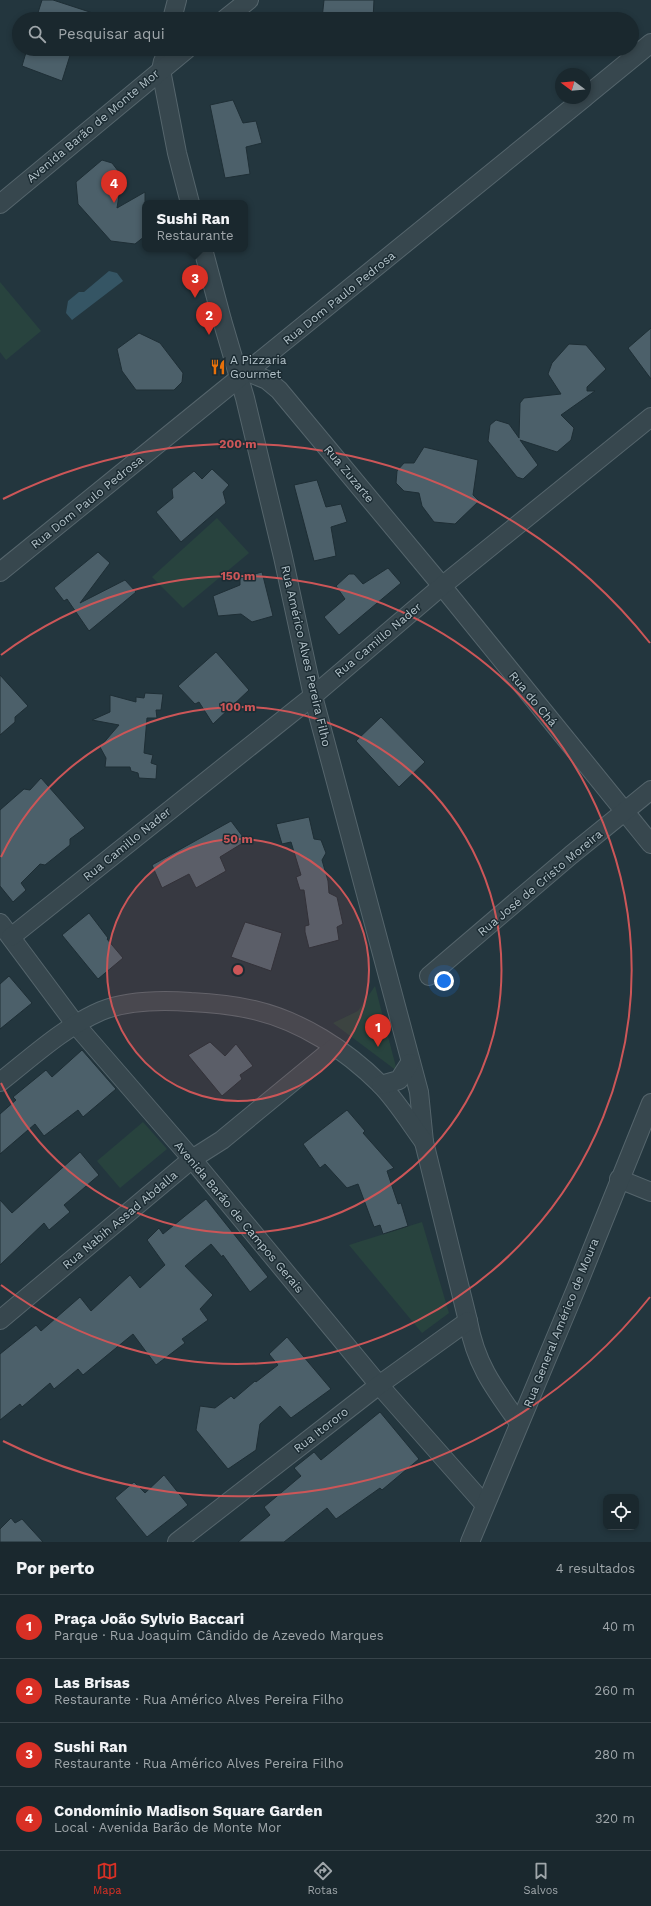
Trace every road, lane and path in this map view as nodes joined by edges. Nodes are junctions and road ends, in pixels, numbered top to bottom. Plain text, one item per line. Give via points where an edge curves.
1 (177, 0) edge
2 (249, 0) edge
3 (174, 12) edge
4 (234, 12) edge
5 (651, 43) edge
6 (639, 53) edge
7 (165, 56) edge
8 (178, 56) edge
9 (635, 56) edge
10 (161, 70) junction
11 (591, 92) edge
12 (577, 104) edge
13 (189, 200) edge
14 (0, 204) edge
15 (203, 252) edge
16 (244, 375) junction
17 (651, 417) edge
18 (0, 572) edge
19 (442, 586) junction
20 (313, 696) junction
21 (651, 790) edge
22 (624, 811) junction
23 (651, 844) edge
24 (5, 930) edge
25 (429, 976) dead end
26 (76, 1025) junction
27 (335, 1047) junction
28 (410, 1064) junction
29 (0, 1082) edge
30 (381, 1085) junction
31 (651, 1103) edge
32 (424, 1142) junction
33 (192, 1159) junction
34 (619, 1180) junction
35 (651, 1192) edge
36 (0, 1320) edge
37 (468, 1321) junction
38 (379, 1385) junction
39 (519, 1423) junction
40 (485, 1505) junction
41 (177, 1542) edge
42 (470, 1542) edge

1 - 3 street
2 - 4 street
5 - 6 street, Rua Dom Paulo Pedrosa
7 - 10 street
8 - 10 street, Avenida Barão de Monte Mor
9 - 11 street, Rua Dom Paulo Pedrosa
10 - 13 street
10 - 14 street, Avenida Barão de Monte Mor
12 - 16 street, Rua Dom Paulo Pedrosa
15 - 16 street, Rua Américo Alves Pereira Filho via 220,313
16 - 18 street, Rua Dom Paulo Pedrosa
16 - 19 street, Rua Zuzarte via 267,380 278,390
16 - 20 street, Rua Américo Alves Pereira Filho
17 - 19 street, Rua Camillo Nader
19 - 20 street, Rua Camillo Nader
19 - 22 street, Rua do Chá
20 - 24 street, Rua Camillo Nader
20 - 28 street, Rua Américo Alves Pereira Filho
21 - 22 street, Rua José de Cristo Moreira
22 - 23 street, Rua do Chá
22 - 25 street, Rua José de Cristo Moreira
24 - 26 street, Avenida Barão de Campos Gerais
26 - 27 street via 102,1011 130,1004 168,1001 222,1004 255,1010 285,1020
26 - 29 street
26 - 33 street, Avenida Barão de Campos Gerais
27 - 30 street
27 - 33 street, Rua Nabih Assad Abdalla via 222,1140
28 - 30 street via 399,1080
28 - 32 street, Rua Américo Alves Pereira Filho via 419,1092
30 - 32 street
31 - 34 street, Rua General Américo de Moura
32 - 37 street, Rua Américo Alves Pereira Filho
33 - 36 street, Rua Nabih Assad Abdalla
33 - 38 street, Avenida Barão de Campos Gerais
34 - 35 street
34 - 39 street, Rua General Américo de Moura
37 - 38 street, Rua Itororo
37 - 39 street, Rua Américo Alves Pereira Filho via 472,1344 481,1367
38 - 40 street, Avenida Barão de Campos Gerais
38 - 41 street, Rua Itororo
39 - 40 street, Rua General Américo de Moura
40 - 42 street, Rua General Américo de Moura

